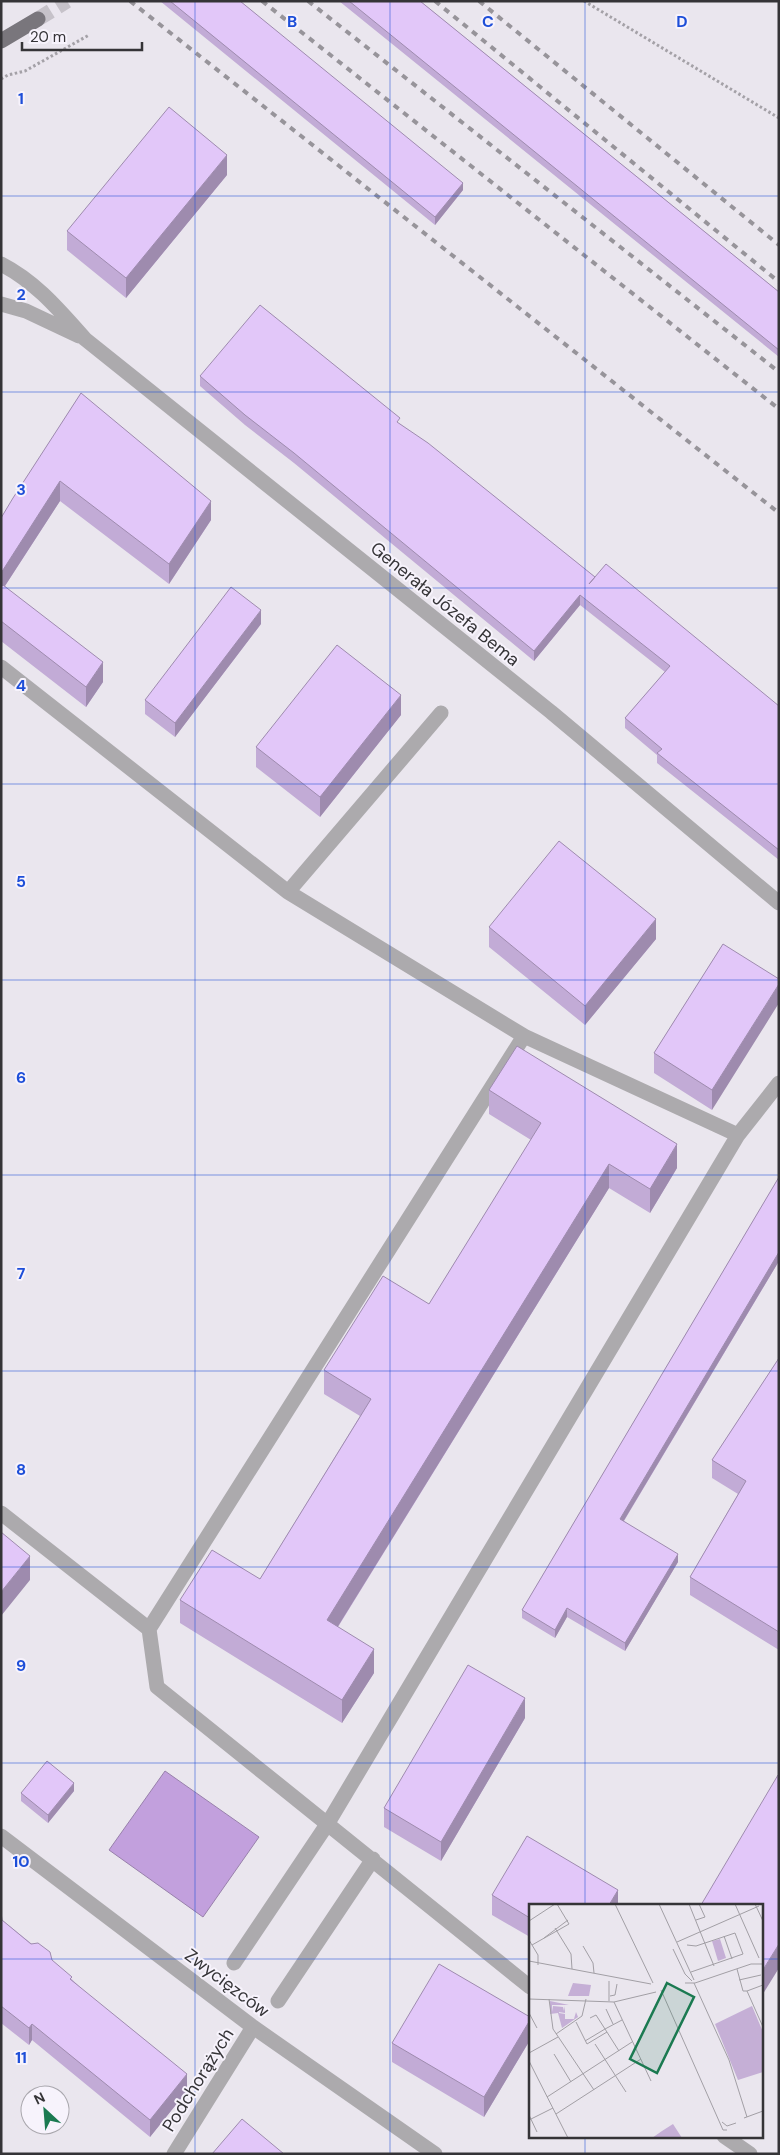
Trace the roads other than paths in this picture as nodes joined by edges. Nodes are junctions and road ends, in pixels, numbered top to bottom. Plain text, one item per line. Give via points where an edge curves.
1 (38, 18) tunnel mouth
2 (1, 41) edge
3 (1, 264) edge
4 (1, 304) edge
5 (85, 338) junction
6 (1, 667) edge
7 (441, 713) dead end
8 (288, 892) junction
9 (779, 903) edge
10 (524, 1036) junction
11 (779, 1083) edge
12 (738, 1134) junction
13 (1, 1513) edge
14 (149, 1629) junction
15 (328, 1823) junction
16 (1, 1836) edge
17 (373, 1859) junction
18 (234, 1962) dead end
19 (529, 1986) edge
20 (278, 2001) dead end
21 (253, 2027) junction
22 (727, 2138) edge
23 (174, 2154) edge
24 (436, 2154) edge
25 (750, 2154) edge

1 - 2 main road
3 - 5 street, Generała Józefa Bema via 44,293
4 - 5 street, Generała Józefa Bema via 26,311
5 - 9 street, Generała Józefa Bema via 551,712
6 - 8 street
7 - 8 street
8 - 10 street
10 - 12 street
10 - 14 street
11 - 12 street
12 - 15 street
13 - 14 street
14 - 15 street via 157,1686
15 - 17 street
15 - 18 street
16 - 21 street, Zwycięzców
17 - 19 street
17 - 20 street
21 - 23 street, Podchorążych
21 - 24 street, Zwycięzców
22 - 25 street

